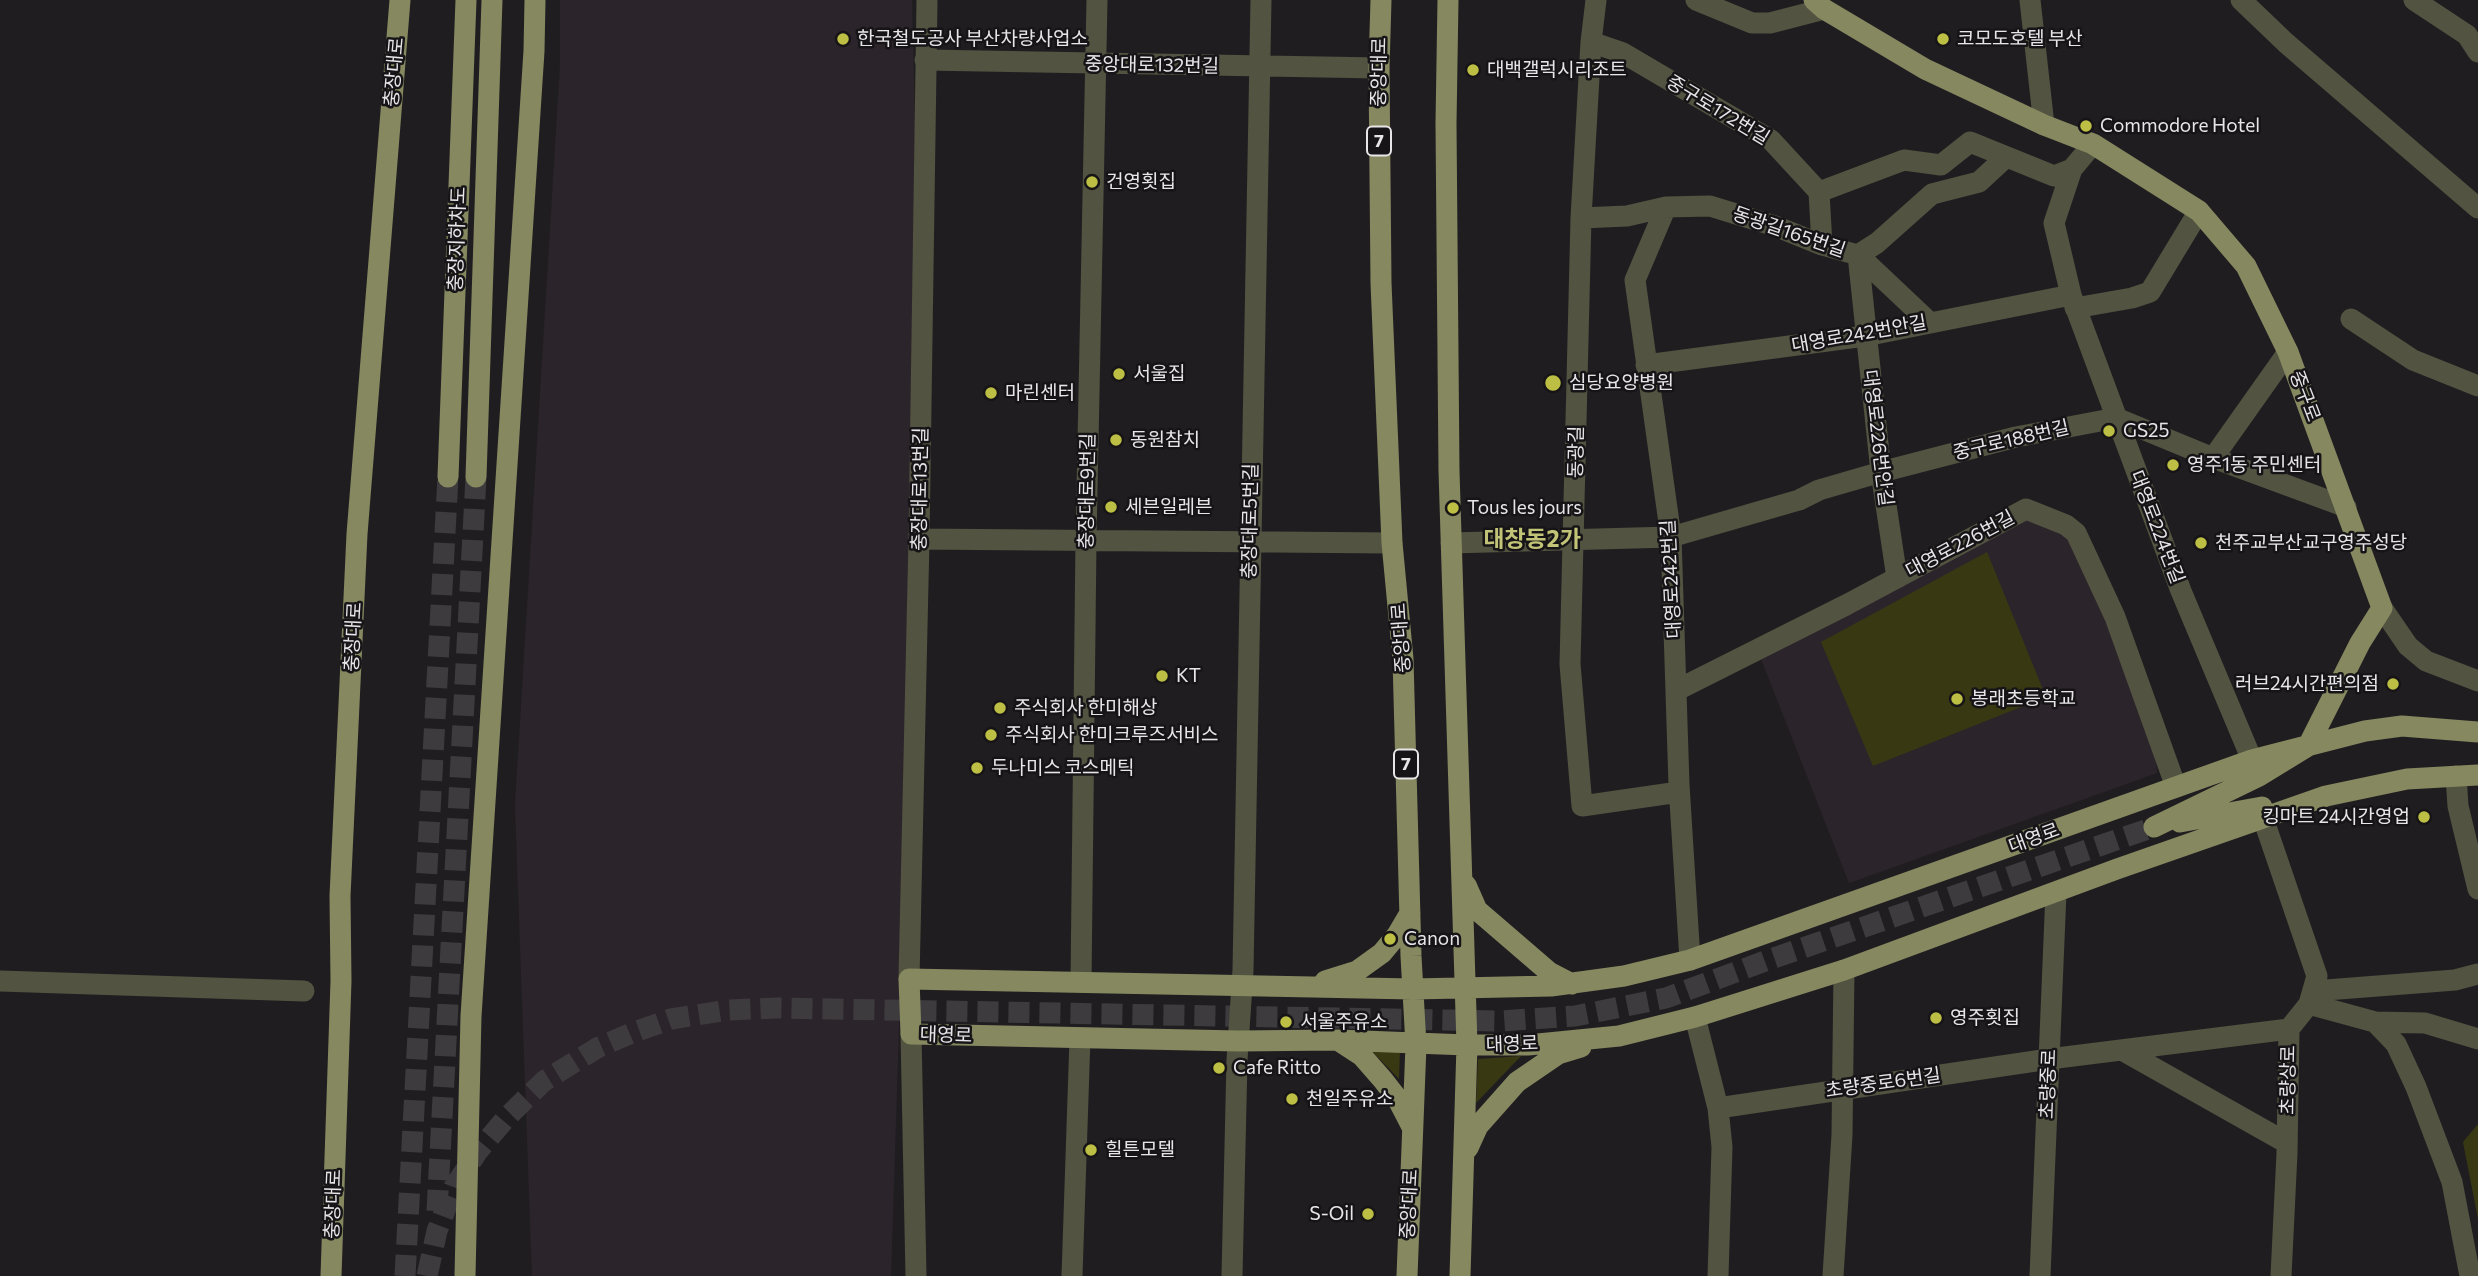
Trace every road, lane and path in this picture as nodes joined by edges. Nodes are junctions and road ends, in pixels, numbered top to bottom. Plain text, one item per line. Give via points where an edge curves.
1 (400, 0) edge
2 (466, 0) edge
3 (492, 0) edge
4 (535, 0) edge
5 (927, 0) edge
6 (1097, 0) edge
7 (1261, 0) edge
8 (1381, 0) edge
9 (1448, 0) edge
10 (1596, 0) edge
11 (1696, 0) edge
12 (2030, 0) edge
13 (2241, 0) edge
14 (2414, 0) edge
15 (1819, 4) edge
16 (2474, 40) edge
17 (1591, 42) junction
18 (925, 60) junction
19 (1096, 64) junction
20 (1258, 68) junction
21 (1379, 68) junction
22 (2044, 124) junction
23 (2093, 144) junction
24 (2006, 157) junction
25 (2072, 169) junction
26 (1819, 192) junction
27 (1666, 207) junction
28 (2478, 208) edge
29 (2199, 211) junction
30 (1581, 218) junction
31 (1822, 246) junction
32 (1858, 255) junction
33 (2073, 302) junction
34 (2351, 319) dead end
35 (1929, 322) junction
36 (1865, 336) junction
37 (2288, 352) junction
38 (1646, 365) junction
39 (2478, 386) edge
40 (2116, 418) junction
41 (2213, 458) junction
42 (1881, 472) junction
43 (448, 477) tunnel mouth
44 (476, 477) tunnel mouth
45 (2346, 507) junction
46 (1671, 537) junction
47 (919, 539) junction
48 (1086, 540) junction
49 (1574, 541) junction
50 (1250, 542) junction
51 (1392, 542) junction
52 (1451, 543) junction
53 (1897, 578) junction
54 (2382, 608) junction
55 (2478, 681) edge
56 (1677, 690) junction
57 (2478, 732) edge
58 (2308, 747) junction
59 (2252, 760) junction
60 (2478, 775) edge
61 (2456, 776) junction
62 (2175, 787) junction
63 (1679, 792) junction
64 (2326, 796) junction
65 (2263, 818) junction
66 (1462, 876) junction
67 (2478, 889) edge
68 (2056, 892) junction
69 (1410, 912) junction
70 (1690, 960) junction
71 (1844, 970) junction
72 (2478, 974) edge
73 (909, 979) junction
74 (0, 981) edge
75 (1081, 982) junction
76 (1572, 984) junction
77 (1242, 985) junction
78 (1312, 986) junction
79 (1466, 988) junction
80 (1413, 989) junction
81 (304, 991) dead end
82 (2311, 998) junction
83 (1695, 1017) junction
84 (2375, 1022) junction
85 (2288, 1029) junction
86 (911, 1034) junction
87 (1619, 1036) junction
88 (1080, 1038) junction
89 (1337, 1040) junction
90 (2478, 1040) edge
91 (1238, 1041) junction
92 (1416, 1045) junction
93 (1467, 1045) junction
94 (2122, 1050) junction
95 (2049, 1059) junction
96 (1843, 1088) junction
97 (1718, 1108) junction
98 (1413, 1129) junction
99 (2287, 1143) junction
100 (1463, 1160) junction
101 (331, 1276) edge
102 (466, 1276) edge
103 (916, 1276) edge
104 (1072, 1276) edge
105 (1232, 1276) edge
106 (1406, 1276) edge
107 (1460, 1276) edge
108 (1718, 1276) edge
109 (1833, 1276) edge
110 (2040, 1276) edge
111 (2281, 1276) edge
112 (2470, 1276) edge

1 - 101 main road, 충장대로 via 358,534 340,896
2 - 43 main road, 충장지하차도
3 - 44 main road, 충장지하차도
4 - 102 main road via 471,1016
5 - 18 street, 충장대로13번길
6 - 19 street, 충장대로9번길
7 - 20 street, 충장대로5번길
8 - 21 main road, 중앙대로 / 7
9 - 52 main road
10 - 17 street, 동광길
11 - 15 street, 중구로 via 1752,23 1770,23
12 - 22 street
13 - 28 street
14 - 16 street
15 - 22 main road, 중구로 via 1925,69
17 - 26 street, 중구로172번길 via 1623,53 1771,140
17 - 30 street, 동광길
18 - 19 street, 중앙대로132번길
18 - 47 street, 충장대로13번길
19 - 20 street, 중앙대로132번길
19 - 48 street, 충장대로9번길
20 - 21 street, 중앙대로132번길
20 - 50 street, 충장대로5번길
21 - 51 main road, 중앙대로 / 7 via 1381,283
22 - 23 main road, 중구로
23 - 25 street
23 - 29 main road, 중구로
24 - 25 street via 2054,177
24 - 26 street via 1970,142 1941,166 1904,160
24 - 32 street, 동광길165번길 via 1979,182 1933,194
25 - 33 street, 대영로224번길 via 2054,223
26 - 31 street
27 - 30 street, 동광길165번길 via 1628,216
27 - 31 street, 동광길165번길 via 1710,206
27 - 38 street, 대영로242번길 via 1634,280
29 - 33 street via 2150,292 2132,298
29 - 37 main road, 중구로 via 2246,265
30 - 49 street, 동광길
31 - 32 street, 동광길165번길
32 - 35 street
32 - 36 street, 대영로226번안길
33 - 35 street, 대영로242번안길
33 - 40 street, 대영로224번길
34 - 39 street via 2413,360
35 - 36 street, 대영로242번안길
36 - 38 street, 대영로242번안길
36 - 42 street, 대영로226번안길
37 - 41 street, 중구로
37 - 45 main road, 중구로
38 - 46 street, 대영로242번길
40 - 41 street
40 - 42 street, 중구로188번길 via 2016,437
40 - 59 street, 대영로224번길 via 2181,591
41 - 45 street
42 - 46 street, 중구로188번길
42 - 53 street, 대영로226번안길
45 - 54 main road, 중구로
46 - 49 street, 중구로188번길
46 - 56 street, 대영로242번길
47 - 48 street
47 - 73 street, 충장대로13번길
48 - 50 street
48 - 75 street, 충장대로9번길
49 - 52 street, 중구로188번길
49 - 63 street, 동광길 via 1570,664 1582,806
50 - 51 street
50 - 77 street, 충장대로5번길
51 - 69 main road, 중앙대로 / 7 via 1403,659
52 - 66 main road
53 - 56 street, 대영로226번길
53 - 62 street, 대영로226번길 via 2026,509 2066,525 2076,533 2115,617
54 - 55 street via 2408,646 2426,661
54 - 58 main road
56 - 63 street, 대영로242번길
57 - 58 main road, 대영로 via 2402,726
58 - 59 main road, 대영로
58 - 64 main road via 2154,827
59 - 62 main road, 대영로
60 - 61 main road, 대영로
61 - 64 main road, 대영로 via 2407,779
61 - 67 street via 2458,806
62 - 70 main road, 대영로
63 - 70 street, 대영로242번길
64 - 65 main road, 대영로
65 - 68 main road, 대영로
65 - 82 street via 2317,976
66 - 76 main road via 1477,910 1549,972
66 - 79 main road
68 - 71 main road, 대영로
68 - 95 street, 초량중로
69 - 78 main road via 1382,953 1357,971
69 - 80 main road, 중앙대로 / 7
70 - 76 main road, 대영로
71 - 83 main road, 대영로
71 - 96 street
72 - 82 street
73 - 75 main road, 대영로
73 - 86 main road, 대영로
74 - 81 street
75 - 77 main road, 대영로
76 - 79 main road, 대영로
77 - 78 main road, 대영로
77 - 91 street, 충장대로5번길
78 - 80 main road, 대영로
79 - 80 main road, 대영로
79 - 93 main road
80 - 92 main road, 중앙대로 / 7
82 - 84 street
82 - 85 street, 초량상로
83 - 87 main road, 대영로
83 - 97 street
84 - 90 street via 2425,1023
84 - 112 street via 2396,1044 2452,1182
85 - 94 street, 초량중로6번길
85 - 99 street, 초량상로
86 - 88 main road, 대영로
86 - 103 street
87 - 93 main road, 대영로 via 1528,1045
87 - 100 main road via 1558,1054 1517,1082 1478,1126
88 - 91 main road, 대영로
88 - 104 street
89 - 91 main road, 대영로
89 - 92 main road, 대영로
89 - 98 main road via 1369,1064 1397,1098
91 - 105 street, 충장대로5번길
92 - 93 main road, 대영로
92 - 98 main road, 중앙대로 / 7
93 - 100 main road
94 - 95 street, 초량중로6번길
94 - 99 street
95 - 96 street, 초량중로6번길
95 - 110 street, 초량중로
96 - 97 street, 초량중로6번길
96 - 109 street
97 - 108 street via 1722,1147
98 - 106 main road, 중앙대로 / 7
99 - 111 street, 초량상로
100 - 107 main road

